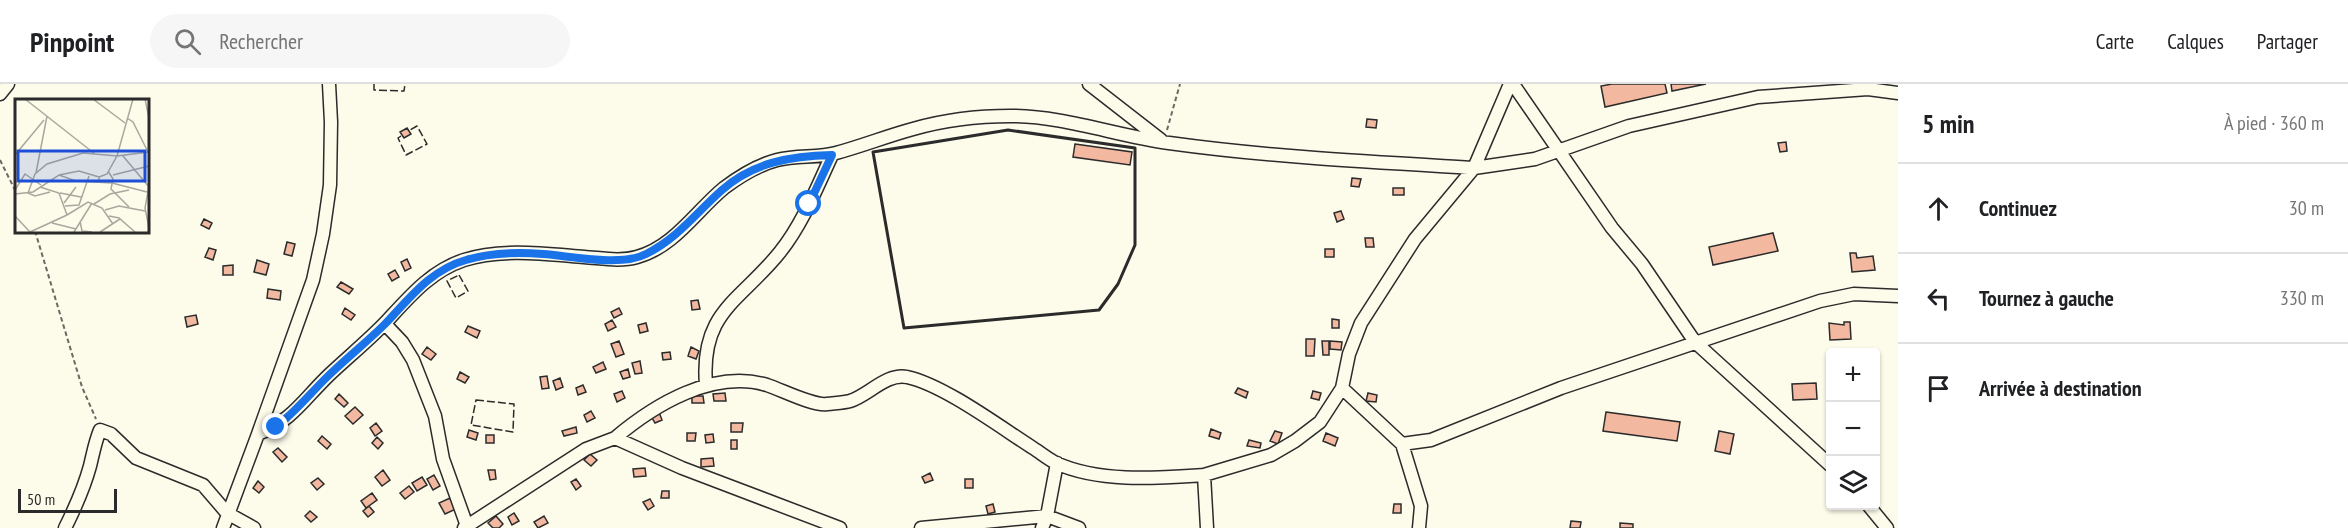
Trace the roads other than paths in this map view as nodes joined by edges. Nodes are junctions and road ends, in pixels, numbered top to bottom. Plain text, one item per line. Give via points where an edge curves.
1 (8, 84) edge
2 (329, 84) edge
3 (1089, 84) edge
4 (1512, 84) edge
5 (1898, 93) edge
6 (0, 94) edge
7 (1164, 142) junction
8 (1559, 151) junction
9 (832, 155) junction
10 (1474, 168) junction
11 (1898, 296) edge
12 (385, 324) junction
13 (1695, 342) junction
14 (706, 386) junction
15 (1342, 388) junction
16 (258, 434) junction
17 (615, 438) junction
18 (1402, 444) junction
19 (1826, 461) edge
20 (1056, 463) junction
21 (1204, 475) junction
22 (1872, 510) edge
23 (227, 513) junction
24 (1044, 522) edge
25 (466, 527) edge
26 (65, 528) edge
27 (223, 528) edge
28 (254, 528) edge
29 (840, 528) edge
30 (921, 528) edge
31 (1079, 528) edge
32 (1207, 528) edge
33 (1419, 528) edge
34 (1887, 528) edge

1 - 6 street
2 - 16 street via 330,185 323,234 313,280
3 - 7 street
4 - 8 street
4 - 10 street
5 - 8 street via 1868,89 1758,97 1629,126
7 - 9 street via 1070,123 962,118 915,128
7 - 10 street via 1310,159
8 - 10 street via 1512,164
8 - 13 street
9 - 12 street via 774,161 747,172 664,244 631,259 539,253 465,260 413,291
9 - 14 street via 780,252 721,314 707,347
10 - 15 street via 1415,239 1361,322
11 - 13 street via 1854,294 1820,301
12 - 16 street via 324,379 295,412 276,427
12 - 25 street via 413,360 435,416 443,459
13 - 18 street via 1507,408 1431,440
13 - 19 street
14 - 17 street via 643,415
14 - 20 street via 732,381 764,384 823,405 849,401 895,377 907,377 939,389
15 - 18 street
15 - 21 street via 1320,422 1296,441 1271,455
16 - 23 street
17 - 25 street via 586,449
17 - 29 street
18 - 33 street via 1420,506
20 - 21 street via 1141,480
20 - 24 street
21 - 32 street
22 - 34 street
23 - 26 street via 203,485 136,458 111,434 100,430 81,493
23 - 27 street
23 - 28 street
24 - 30 street
24 - 31 street

